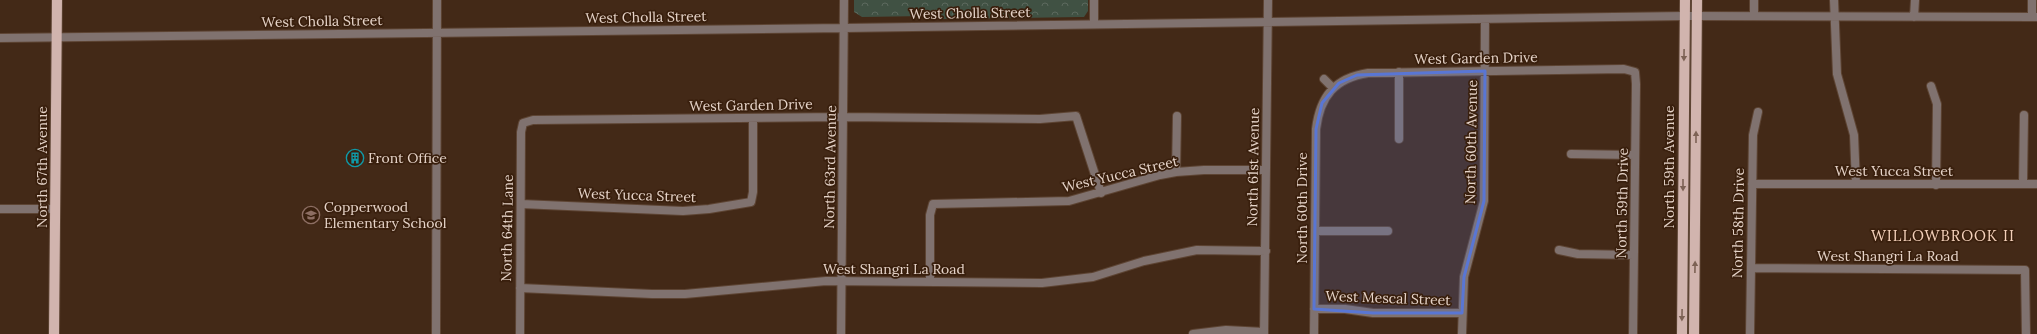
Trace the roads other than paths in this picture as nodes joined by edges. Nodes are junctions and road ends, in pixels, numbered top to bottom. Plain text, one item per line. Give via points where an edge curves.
1 (57, 0) edge
2 (437, 0) edge
3 (844, 0) edge
4 (1094, 0) edge
5 (1268, 0) edge
6 (1685, 0) edge
7 (1698, 0) edge
8 (1754, 0) edge
9 (1834, 0) edge
10 (1915, 0) edge
11 (2032, 0) edge
12 (1685, 16) junction
13 (1698, 16) junction
14 (1754, 16) junction
15 (1834, 17) junction
16 (1914, 17) junction
17 (2035, 17) edge
18 (1485, 19) junction
19 (1268, 22) junction
20 (1094, 24) junction
21 (844, 28) junction
22 (438, 32) junction
23 (57, 37) junction
24 (0, 38) edge
25 (1485, 71) junction
26 (1399, 72) junction
27 (1635, 72) joint
28 (1324, 79) dead end
29 (1931, 86) dead end
30 (1333, 88) junction
31 (1758, 112) dead end
32 (1177, 116) dead end
33 (2024, 116) dead end
34 (843, 117) junction
35 (753, 118) junction
36 (523, 123) joint
37 (1399, 139) dead end
38 (1571, 154) dead end
39 (1635, 155) junction
40 (1266, 170) junction
41 (1176, 172) junction
42 (1752, 184) junction
43 (1856, 184) junction
44 (2023, 184) junction
45 (2037, 184) edge
46 (1936, 185) junction
47 (1100, 193) junction
48 (521, 204) junction
49 (0, 209) edge
50 (55, 209) junction
51 (1388, 231) dead end
52 (1315, 232) junction
53 (1559, 250) dead end
54 (1266, 251) junction
55 (1634, 255) junction
56 (1751, 268) junction
57 (841, 281) junction
58 (930, 282) junction
59 (520, 288) junction
60 (1314, 309) junction
61 (1462, 314) junction
62 (1264, 333) edge
63 (54, 334) edge
64 (436, 334) edge
65 (520, 334) edge
66 (841, 334) edge
67 (1193, 334) edge
68 (1314, 334) edge
69 (1462, 334) edge
70 (1633, 334) edge
71 (1682, 334) edge
72 (1694, 334) edge
73 (1750, 334) edge
74 (2026, 334) edge

1 - 23 main road, North 67th Avenue
2 - 22 street
3 - 21 street, North 63rd Avenue
4 - 20 street
5 - 19 street, North 61st Avenue
6 - 12 main road, North 59th Avenue
7 - 13 main road, North 59th Avenue
8 - 14 street
9 - 15 street
10 - 16 street
11 - 17 street
12 - 13 street, West Cholla Street
12 - 18 street, West Cholla Street
12 -> 71 main road, North 59th Avenue
13 - 14 street, West Cholla Street
72 -> 13 main road, North 59th Avenue
14 - 15 street, West Cholla Street
15 - 16 street, West Cholla Street
15 - 43 street via 1837,74 1854,135
16 - 17 street, West Cholla Street
18 - 19 street, West Cholla Street
18 - 25 street, North 60th Avenue
19 - 20 street, West Cholla Street
19 - 40 street, North 61st Avenue
20 - 21 street, West Cholla Street
21 - 22 street, West Cholla Street
21 - 34 street, North 63rd Avenue
22 - 23 street, West Cholla Street
22 - 64 street
23 - 24 street, West Cholla Street
23 - 50 main road, North 67th Avenue
25 - 26 street, West Garden Drive
25 - 27 street, West Garden Drive via 1624,69
25 - 61 street, North 60th Avenue via 1484,201 1464,277
26 - 30 street, West Garden Drive via 1357,75
26 - 37 street
27 - 39 street, North 59th Drive
28 - 30 street
29 - 46 street via 1937,104
30 - 52 street, North 60th Drive via 1322,103 1316,128
31 - 42 street, North 58th Drive via 1752,135
32 - 41 street
33 - 44 street
34 - 35 street, West Garden Drive
34 - 47 street, West Garden Drive via 1040,119 1076,116
34 - 57 street, North 63rd Avenue
35 - 36 street, West Garden Drive via 533,120
35 - 48 street, West Yucca Street via 751,202 683,211
36 - 48 street, North 64th Lane
38 - 39 street
39 - 55 street, North 59th Drive
40 - 41 street, West Yucca Street
40 - 54 street, North 61st Avenue
41 - 47 street, West Yucca Street
42 - 43 street, West Yucca Street
42 - 56 street, North 58th Drive
43 - 46 street, West Yucca Street
44 - 45 street, West Yucca Street
44 - 46 street, West Yucca Street
47 - 58 street, West Yucca Street via 1069,201 933,204 930,215
48 - 59 street, North 64th Lane
49 - 50 street
50 - 63 main road, North 67th Avenue
51 - 52 street
52 - 60 street, North 60th Drive
53 - 55 street via 1578,254
54 - 58 street, West Shangri La Road via 1197,250 1144,261 1094,276 1042,282
54 - 62 street, North 61st Avenue
55 - 70 street, North 59th Drive
56 - 73 street, North 58th Drive
56 - 74 street, West Shangri La Road via 2025,270
57 - 58 street, West Shangri La Road
57 - 59 street, West Shangri La Road via 685,294
57 - 66 street, North 63rd Avenue
59 - 65 street, North 64th Lane
60 - 61 street, West Mescal Street via 1345,309 1373,313
60 - 68 street, North 60th Drive
61 - 69 street, North 60th Avenue
62 - 67 street via 1226,330

